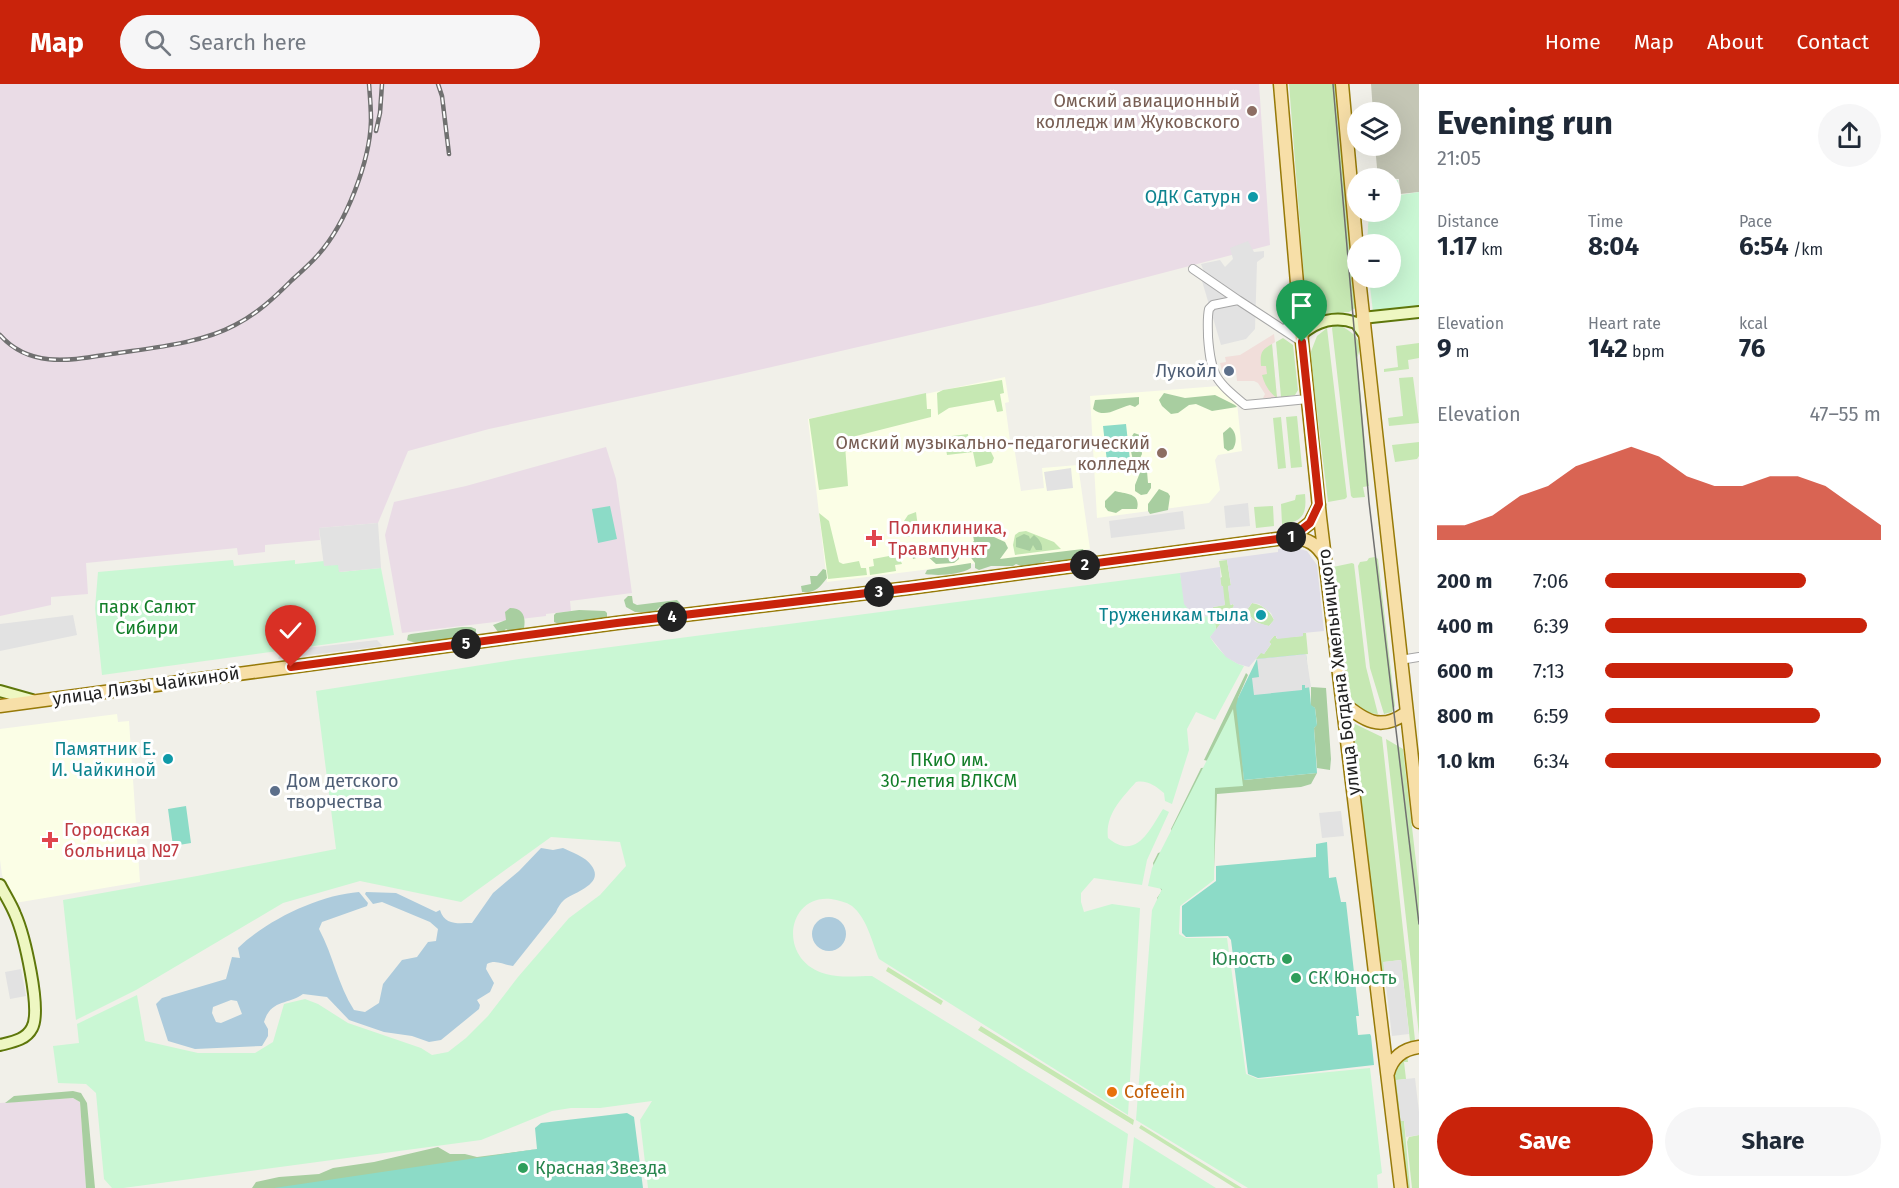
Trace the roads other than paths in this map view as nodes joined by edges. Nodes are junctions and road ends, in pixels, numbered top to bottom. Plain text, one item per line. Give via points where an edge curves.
1 (1280, 84) edge
2 (1342, 84) edge
3 (1356, 234) edge
4 (1193, 269) dead end
5 (1360, 288) edge
6 (1238, 300) junction
7 (1419, 312) edge
8 (1299, 313) junction
9 (1362, 318) junction
10 (1284, 330) junction
11 (1364, 334) junction
12 (1301, 339) junction
13 (1308, 399) junction
14 (1319, 504) junction
15 (1292, 537) junction
16 (1325, 558) junction
17 (1419, 657) edge
18 (1400, 660) junction
19 (0, 691) edge
20 (35, 701) junction
21 (1342, 703) junction
22 (0, 706) edge
23 (0, 712) edge
24 (1406, 713) junction
25 (1416, 771) edge
26 (1419, 822) edge
27 (0, 885) edge
28 (0, 1045) edge
29 (1419, 1047) edge
30 (1388, 1075) junction
31 (1401, 1188) edge

1 - 8 main road, улица Богдана Хмельницкого
2 - 3 main road
4 - 6 street
5 - 9 main road
6 - 10 street
6 - 13 street via 1209,309 1211,368 1219,380 1245,405
7 - 9 main road
8 - 10 street
8 - 12 main road, улица Богдана Хмельницкого
9 - 11 main road
10 - 12 street
11 - 12 main road via 1356,322 1341,319 1318,322
11 - 18 main road
12 - 13 main road, улица Богдана Хмельницкого
13 - 14 main road, улица Богдана Хмельницкого
14 - 15 main road via 1310,523
14 - 16 main road, улица Богдана Хмельницкого
15 - 16 main road via 1314,543
15 - 20 main road, улица Лизы Чайкиной
16 - 21 main road, улица Богдана Хмельницкого
17 - 18 street
18 - 24 main road
19 - 20 main road
20 - 22 main road, улица Лизы Чайкиной
20 - 23 main road
21 - 24 main road via 1371,722 1388,722
21 - 30 main road, улица Богдана Хмельницкого
24 - 25 main road
25 - 26 main road
27 - 28 main road via 22,932 35,1016 26,1036
29 - 30 main road via 1400,1053
30 - 31 main road, улица Богдана Хмельницкого

